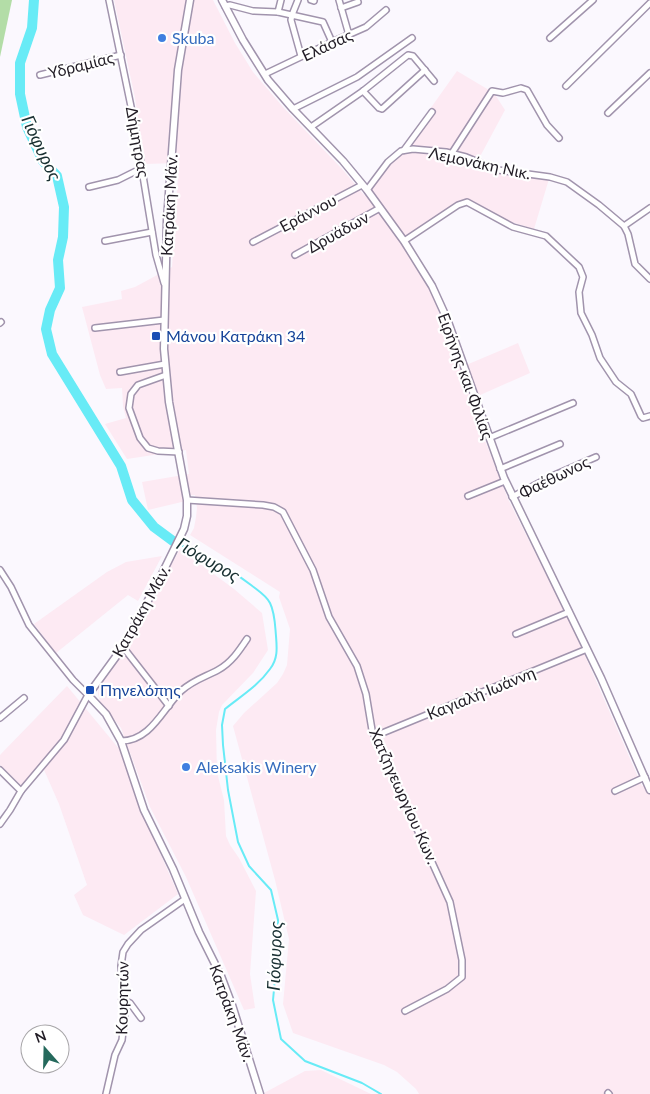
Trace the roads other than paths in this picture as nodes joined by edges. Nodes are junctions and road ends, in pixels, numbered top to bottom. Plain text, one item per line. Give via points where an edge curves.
1 (109, 0) edge
2 (190, 0) edge
3 (281, 0) edge
4 (298, 0) edge
5 (339, 0) edge
6 (593, 0) edge
7 (358, 2) dead end
8 (224, 3) edge
9 (650, 3) edge
10 (341, 8) junction
11 (386, 10) dead end
12 (278, 12) junction
13 (292, 15) junction
14 (349, 35) junction
15 (412, 38) dead end
16 (550, 38) dead end
17 (332, 42) junction
18 (121, 56) junction
19 (301, 56) junction
20 (425, 70) junction
21 (650, 73) edge
22 (265, 74) junction
23 (40, 75) dead end
24 (434, 81) dead end
25 (566, 86) dead end
26 (362, 91) junction
27 (294, 110) junction
28 (432, 112) dead end
29 (608, 113) dead end
30 (310, 127) junction
31 (559, 138) dead end
32 (403, 151) junction
33 (452, 153) junction
34 (142, 168) junction
35 (362, 184) junction
36 (89, 188) dead end
37 (367, 190) junction
38 (380, 208) junction
39 (650, 208) edge
40 (624, 226) junction
41 (152, 232) junction
42 (105, 241) dead end
43 (404, 241) junction
44 (253, 242) dead end
45 (295, 255) dead end
46 (650, 279) edge
47 (164, 283) junction
48 (164, 320) junction
49 (95, 328) dead end
50 (165, 364) junction
51 (120, 372) dead end
52 (166, 375) junction
53 (573, 403) dead end
54 (650, 416) edge
55 (489, 438) junction
56 (560, 444) dead end
57 (179, 452) junction
58 (596, 457) dead end
59 (500, 470) junction
60 (505, 480) junction
61 (468, 496) dead end
62 (512, 497) junction
63 (187, 500) junction
64 (0, 570) edge
65 (569, 612) junction
66 (516, 634) dead end
67 (247, 639) dead end
68 (123, 647) junction
69 (587, 650) junction
70 (88, 695) junction
71 (24, 698) dead end
72 (169, 706) junction
73 (0, 718) edge
74 (375, 736) junction
75 (121, 741) junction
76 (0, 770) edge
77 (647, 779) edge
78 (21, 790) junction
79 (650, 790) edge
80 (614, 791) dead end
81 (0, 824) edge
82 (185, 899) junction
83 (122, 999) junction
84 (405, 1011) dead end
85 (141, 1018) dead end
86 (106, 1094) edge
87 (260, 1094) edge

1 - 18 street, Δήμητρας
2 - 47 street, Κατράκη Μάν. via 176,96
3 - 12 street
4 - 13 street
5 - 10 street
6 - 16 street
7 - 10 street
8 - 12 street via 253,11
8 - 22 street, Ειρήνης και Φιλίας
9 - 25 street
10 - 14 street
11 - 14 street, Ελάσας via 366,27
12 - 13 street
13 - 17 street via 323,22
13 - 19 street
14 - 17 street, Ελάσας
15 - 27 street via 357,77
17 - 19 street, Ελάσας
18 - 23 street, Υδραμίας
18 - 34 street, Δήμητρας
19 - 22 street, Ελάσας
20 - 24 street
20 - 26 street via 408,55
20 - 26 street via 382,109
21 - 29 street
22 - 27 street, Ειρήνης και Φιλίας
26 - 30 street
27 - 30 street, Ειρήνης και Φιλίας
28 - 32 street
30 - 35 street, Ειρήνης και Φιλίας
31 - 33 street via 527,90 492,91
32 - 33 street, Λεμονάκη Νικ.
32 - 37 street via 388,162
33 - 40 street, Λεμονάκη Νικ. via 498,170 567,182 600,204
34 - 36 street via 118,180
34 - 41 street, Δήμητρας
35 - 37 street, Ειρήνης και Φιλίας
35 - 44 street, Εράννου
37 - 38 street, Ειρήνης και Φιλίας
38 - 43 street, Ειρήνης και Φιλίας
38 - 45 street, Δρυάδων
39 - 40 street
40 - 46 street, Λεμονάκη Νικ. via 635,264
41 - 42 street
41 - 47 street, Δήμητρας
43 - 54 street via 467,202 514,227 546,236 582,273 579,292 581,313 605,368 631,394 641,416
43 - 55 street, Ειρήνης και Φιλίας via 442,308
47 - 48 street, Κατράκη Μάν.
48 - 49 street
48 - 50 street, Κατράκη Μάν.
50 - 51 street
50 - 52 street, Κατράκη Μάν.
52 - 57 street, Κατράκη Μάν.
52 - 57 street via 138,385 131,394 129,408 140,438 148,448
53 - 55 street
55 - 59 street, Ειρήνης και Φιλίας
56 - 59 street
57 - 63 street, Κατράκη Μάν.
58 - 62 street, Φαέθωνος
59 - 60 street, Ειρήνης και Φιλίας
60 - 61 street
60 - 62 street, Ειρήνης και Φιλίας
62 - 65 street, Ειρήνης και Φιλίας
63 - 68 street, Κατράκη Μάν. via 184,529
63 - 74 street, Χατζηγεωργίου Κων. via 263,504 284,513 313,570 329,617 359,672
64 - 70 street via 29,625 72,680
65 - 66 street
65 - 69 street, Ειρήνης και Φιλίας
67 - 72 street via 234,658 219,670 196,679
68 - 70 street, Κατράκη Μάν.
68 - 72 street
69 - 74 street, Καγιαλή Ιωάννη
69 - 77 street, Ειρήνης και Φιλίας
70 - 75 street, Κατράκη Μάν. via 110,719
70 - 78 street via 64,740
71 - 73 street
72 - 75 street via 138,738
74 - 84 street, Χατζηγεωργίου Κων. via 447,894 462,960 463,972 458,981
75 - 82 street, Κατράκη Μάν. via 142,804
76 - 78 street
77 - 79 street, Ειρήνης και Φιλίας
77 - 80 street
78 - 81 street
82 - 83 street, Κουρητών via 141,930 126,947 121,963
82 - 87 street, Κατράκη Μάν. via 221,976
83 - 85 street via 130,1003
83 - 86 street, Κουρητών via 125,1016 122,1038

